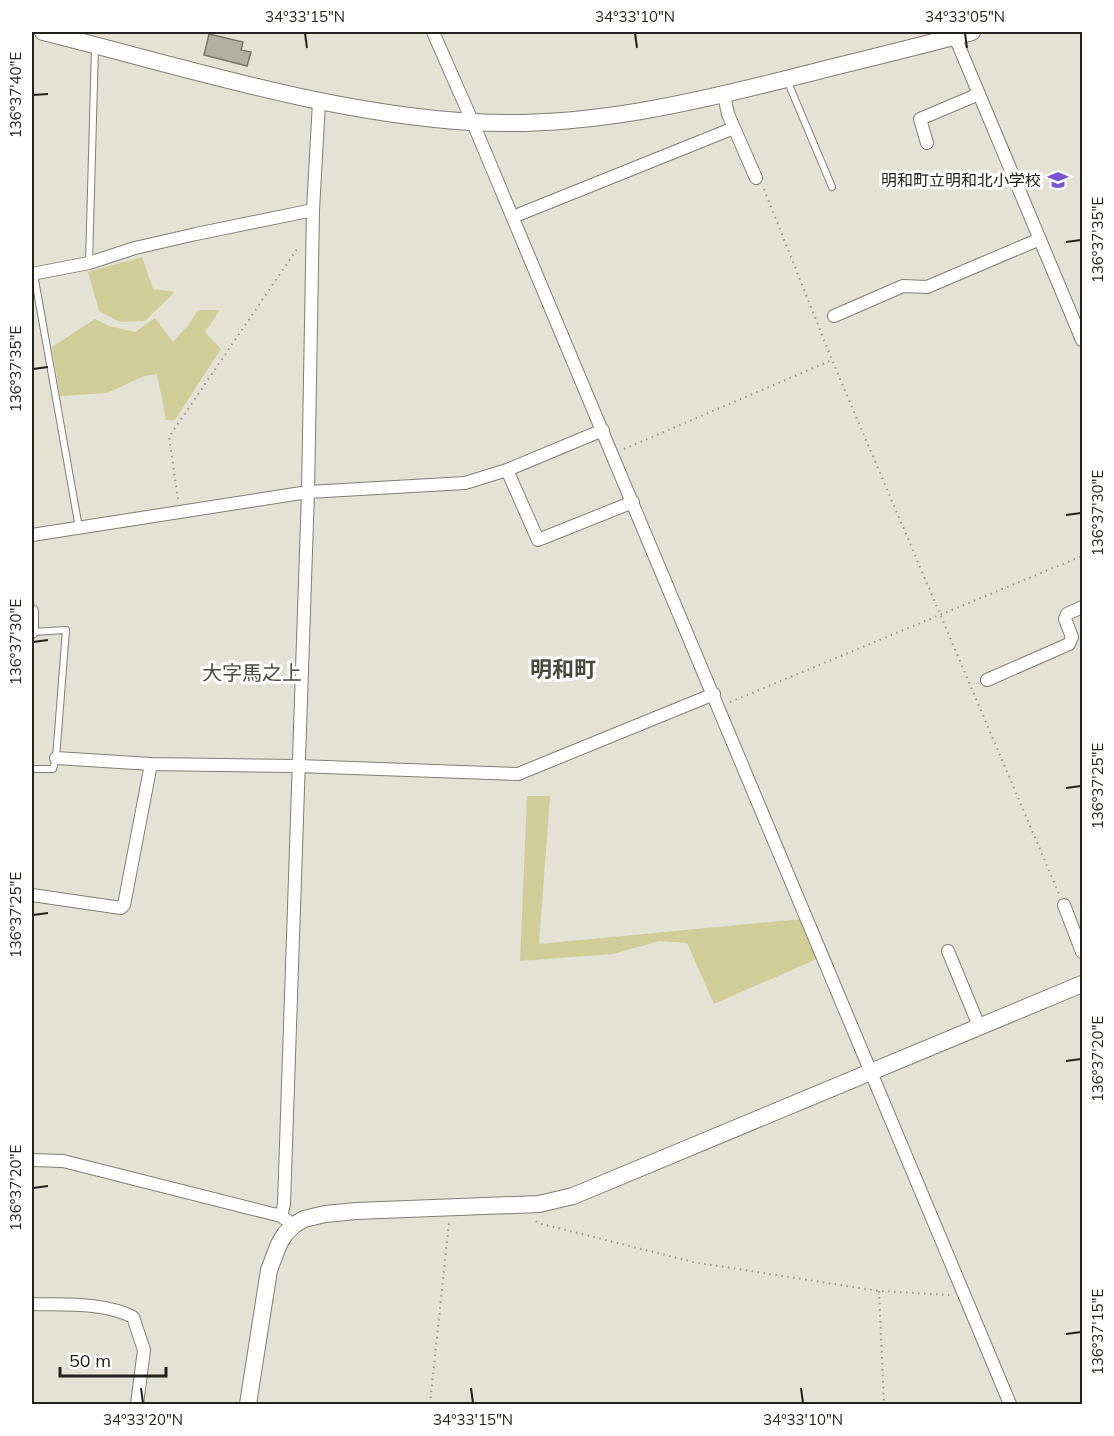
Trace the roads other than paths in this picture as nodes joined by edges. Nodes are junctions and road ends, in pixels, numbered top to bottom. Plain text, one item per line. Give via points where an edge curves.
1 (43, 32) edge
2 (433, 32) edge
3 (972, 32) edge
4 (954, 34) edge
5 (95, 45) junction
6 (787, 79) junction
7 (980, 94) junction
8 (724, 95) junction
9 (319, 102) junction
10 (474, 123) junction
11 (734, 128) junction
12 (927, 143) dead end
13 (756, 178) road end
14 (832, 187) dead end
15 (313, 210) junction
16 (520, 214) dead end
17 (1041, 239) junction
18 (89, 263) junction
19 (33, 274) edge
20 (834, 316) dead end
21 (1083, 340) edge
22 (603, 430) junction
23 (507, 470) junction
24 (308, 492) junction
25 (633, 502) junction
26 (79, 528) junction
27 (32, 535) edge
28 (1083, 607) edge
29 (32, 611) edge
30 (32, 632) edge
31 (987, 680) dead end
32 (714, 694) junction
33 (56, 758) junction
34 (151, 764) junction
35 (297, 766) junction
36 (32, 769) edge
37 (32, 895) edge
38 (1064, 905) road end
39 (948, 951) dead end
40 (1083, 952) edge
41 (1083, 984) edge
42 (979, 1026) junction
43 (870, 1072) junction
44 (32, 1160) edge
45 (287, 1220) junction
46 (32, 1304) edge
47 (137, 1404) edge
48 (248, 1404) edge
49 (1010, 1404) edge

1 - 5 street
2 - 10 street
3 - 4 street
4 - 6 street
4 - 7 street
5 - 9 street
5 - 18 lane
6 - 8 street
6 - 14 lane
7 - 12 street via 920,119
7 - 17 street
8 - 10 street via 580,119
8 - 11 street
9 - 10 street via 398,116
9 - 15 street
10 - 22 street
11 - 13 street
11 - 16 street
15 - 18 street via 135,248
15 - 24 street
17 - 20 street via 927,287 903,286
17 - 21 street
18 - 19 street
19 - 26 lane
22 - 23 street
22 - 25 street
23 - 24 street via 465,483
23 - 25 street via 538,540
24 - 26 street
24 - 35 street
25 - 32 street
26 - 27 street
28 - 31 street via 1067,614 1065,619 1072,637 1069,644
29 - 30 street
30 - 33 lane via 66,630
32 - 35 street via 518,774
32 - 43 street
33 - 34 street
33 - 36 lane via 53,769
34 - 35 street
34 - 37 street via 121,908
35 - 45 street via 284,1204
38 - 40 street
39 - 42 street
41 - 42 street
42 - 43 street
43 - 45 street via 556,1201 325,1214
43 - 49 street
44 - 45 street via 63,1161
45 - 48 street via 271,1263
46 - 47 street via 120,1310 133,1317 144,1350

